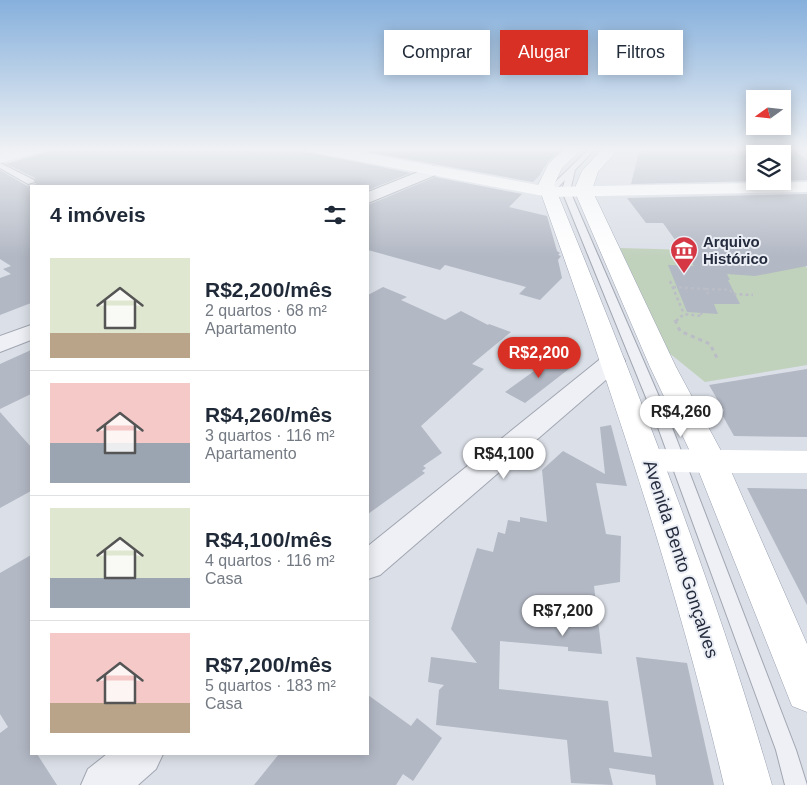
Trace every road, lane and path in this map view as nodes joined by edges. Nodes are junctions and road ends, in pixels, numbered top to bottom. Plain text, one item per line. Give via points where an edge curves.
1 (400, 185) edge
2 (524, 185) edge
3 (546, 185) edge
4 (568, 185) edge
5 (574, 185) edge
6 (807, 187) edge
7 (566, 191) junction
8 (369, 198) edge
9 (670, 281) dead end
10 (673, 287) junction
11 (706, 289) junction
12 (708, 294) dead end
13 (753, 296) dead end
14 (701, 313) dead end
15 (684, 314) junction
16 (30, 332) edge
17 (0, 345) edge
18 (718, 360) dead end
19 (613, 361) junction
20 (680, 461) junction
21 (807, 462) edge
22 (369, 564) edge
23 (807, 692) edge
24 (140, 755) edge
25 (104, 785) edge
26 (748, 785) edge
27 (796, 785) edge

1 - 8 street
2 - 7 main road
3 - 7 main road
4 - 7 lane
5 - 7 main road
6 - 7 main road
7 - 19 main road, Avenida Bento Gonçalves
7 - 20 lane
7 - 20 main road, Avenida Bento Gonçalves via 663,366
9 - 10 path
10 - 11 path
10 - 15 path
11 - 12 path
11 - 13 path via 730,290 732,294
14 - 15 path via 702,316
15 - 18 path via 675,320 680,331 710,344
16 - 17 street
19 - 20 main road, Avenida Bento Gonçalves
19 - 22 street
20 - 21 main road
20 - 23 main road, Avenida Bento Gonçalves
20 - 26 main road, Avenida Bento Gonçalves via 729,708
20 - 27 lane
24 - 25 street

